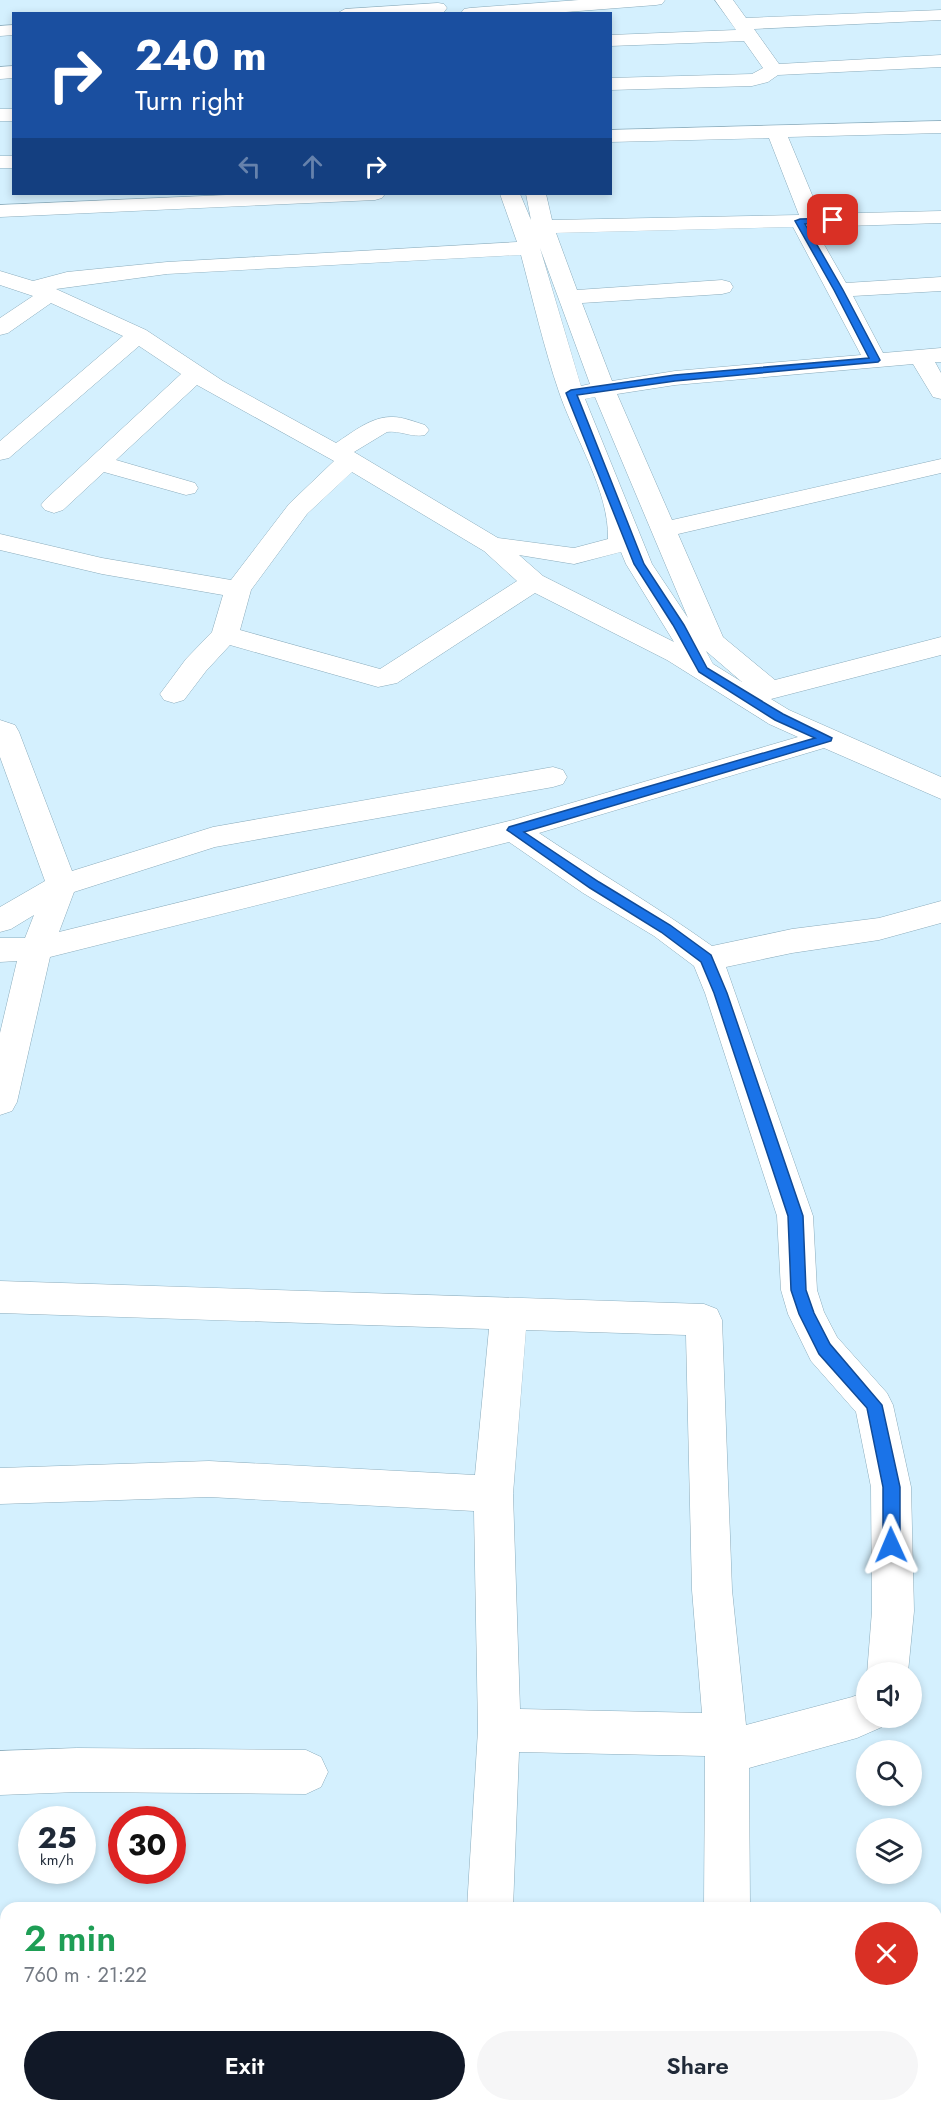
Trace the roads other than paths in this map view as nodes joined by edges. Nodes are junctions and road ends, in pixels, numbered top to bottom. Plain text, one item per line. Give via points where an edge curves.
1 (656, 0) edge
2 (724, 0) edge
3 (438, 7) edge
4 (468, 9) edge
5 (372, 12) edge
6 (941, 15) edge
7 (745, 30) junction
8 (612, 41) edge
9 (941, 61) edge
10 (774, 70) junction
11 (612, 84) edge
12 (941, 128) edge
13 (777, 133) junction
14 (612, 136) edge
15 (353, 195) edge
16 (510, 195) edge
17 (536, 195) edge
18 (0, 211) edge
19 (941, 217) edge
20 (806, 221) junction
21 (543, 227) junction
22 (530, 248) junction
23 (0, 278) edge
24 (941, 284) edge
25 (722, 287) dead end
26 (839, 290) junction
27 (41, 291) junction
28 (569, 297) junction
29 (0, 328) edge
30 (138, 335) junction
31 (931, 356) edge
32 (875, 360) junction
33 (196, 373) junction
34 (604, 390) junction
35 (941, 392) edge
36 (571, 393) junction
37 (417, 430) dead end
38 (0, 453) edge
39 (343, 456) junction
40 (99, 463) junction
41 (941, 466) edge
42 (186, 488) dead end
43 (54, 505) dead end
44 (621, 519) junction
45 (664, 530) junction
46 (0, 542) edge
47 (493, 546) junction
48 (534, 582) junction
49 (238, 589) junction
50 (225, 635) junction
51 (941, 646) edge
52 (703, 670) junction
53 (174, 694) dead end
54 (758, 694) junction
55 (0, 729) edge
56 (826, 738) junction
57 (553, 777) dead end
58 (941, 789) edge
59 (513, 830) junction
60 (62, 885) junction
61 (941, 912) edge
62 (0, 921) edge
63 (36, 949) junction
64 (0, 950) edge
65 (706, 959) junction
66 (0, 1102) edge
67 (0, 1297) edge
68 (508, 1313) junction
69 (0, 1486) edge
70 (493, 1494) junction
71 (888, 1662) edge
72 (856, 1717) edge
73 (499, 1730) junction
74 (726, 1744) junction
75 (306, 1772) dead end
76 (0, 1773) edge
77 (490, 1902) edge
78 (727, 1902) edge

1 - 4 street
2 - 7 street
3 - 5 street
6 - 7 street
7 - 8 street
7 - 10 street
9 - 10 street
10 - 11 street via 752,80
12 - 13 street
13 - 14 street
13 - 20 street
15 - 18 street
16 - 22 street
17 - 21 street
19 - 20 street
20 - 21 street
20 - 26 street
21 - 28 street
22 - 27 street via 167,268 67,279
22 - 36 street
23 - 27 street
24 - 26 street
25 - 28 street
26 - 32 street
27 - 29 street
27 - 30 street
28 - 34 street
30 - 33 street
30 - 38 street
31 - 32 street
31 - 35 street
32 - 34 street via 675,378
33 - 39 street
33 - 40 street
34 - 36 street
34 - 45 street
36 - 44 street
37 - 39 street via 393,424 381,426
39 - 47 street
39 - 49 street
40 - 42 street
40 - 43 street
41 - 45 street
44 - 47 street via 621,543 574,556
44 - 52 street via 639,564
45 - 54 street via 711,641
46 - 49 street via 102,566
47 - 48 street
48 - 50 street via 387,677 378,678
48 - 52 street
49 - 50 street
50 - 53 street
51 - 54 street
52 - 54 street
54 - 56 street via 779,717
55 - 60 street via 5,732
56 - 58 street
56 - 59 street
57 - 60 street via 213,837
59 - 63 street
59 - 65 street
60 - 62 street
60 - 63 street
61 - 65 street via 879,929 792,941
63 - 64 street
63 - 66 street
65 - 71 street via 721,993 795,1216 799,1290 806,1314 824,1349 874,1405 891,1487 893,1611
67 - 68 street
68 - 70 street
68 - 74 street via 704,1320 712,1590
69 - 70 street via 209,1479
70 - 73 street
72 - 74 street
73 - 74 street
73 - 77 street
74 - 78 street
75 - 76 street

